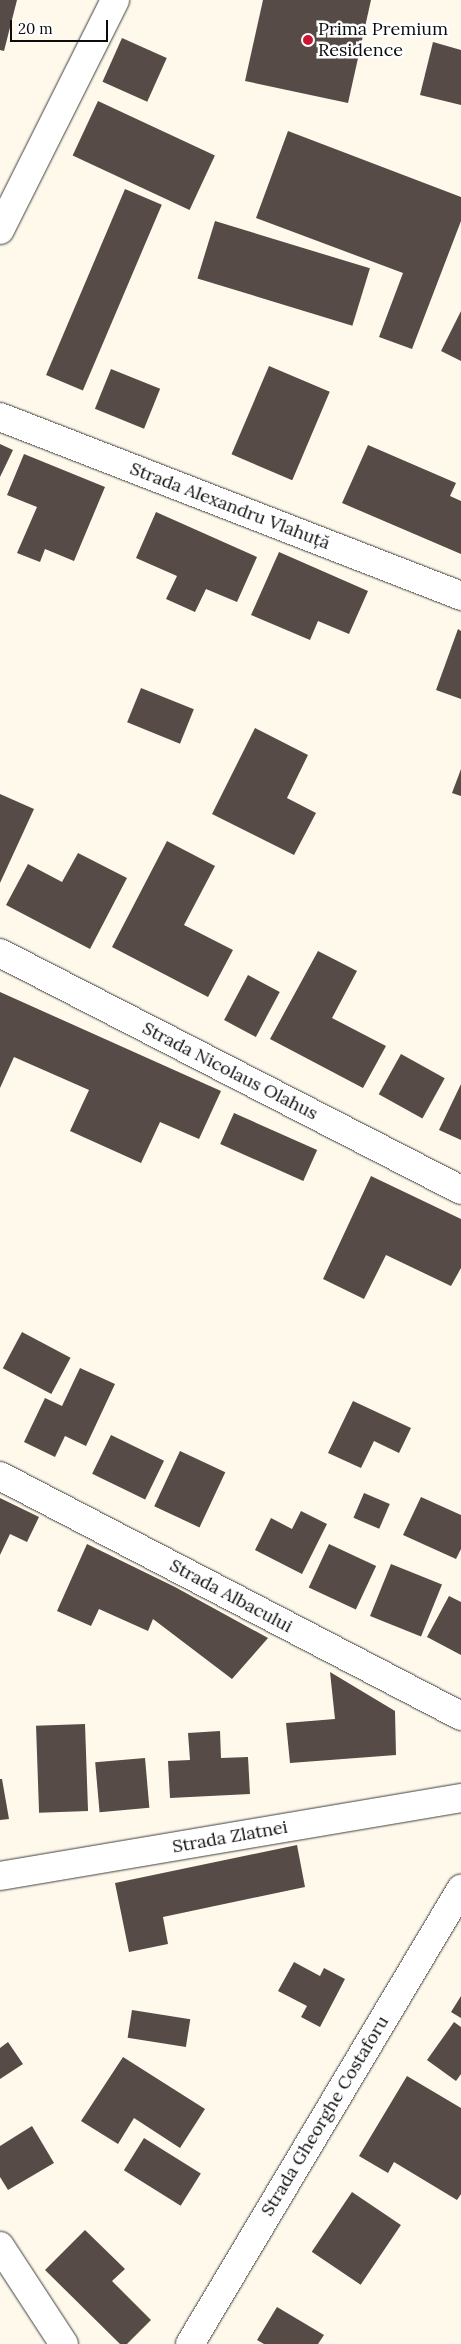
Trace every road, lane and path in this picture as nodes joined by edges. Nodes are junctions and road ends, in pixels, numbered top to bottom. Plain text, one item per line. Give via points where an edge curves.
1 (115, 0) edge
2 (0, 230) edge
3 (0, 417) edge
4 (461, 596) edge
5 (0, 953) edge
6 (461, 1190) edge
7 (0, 1476) edge
8 (461, 1716) edge
9 (461, 1798) edge
10 (0, 1876) edge
11 (461, 1889) edge
12 (0, 2246) edge
13 (64, 2344) edge
14 (190, 2344) edge

1 - 2 street
3 - 4 street, Strada Alexandru Vlahuță
5 - 6 street, Strada Nicolaus Olahus
7 - 8 street, Strada Albacului
9 - 10 street, Strada Zlatnei
11 - 14 street, Strada Gheorghe Costaforu
12 - 13 street

